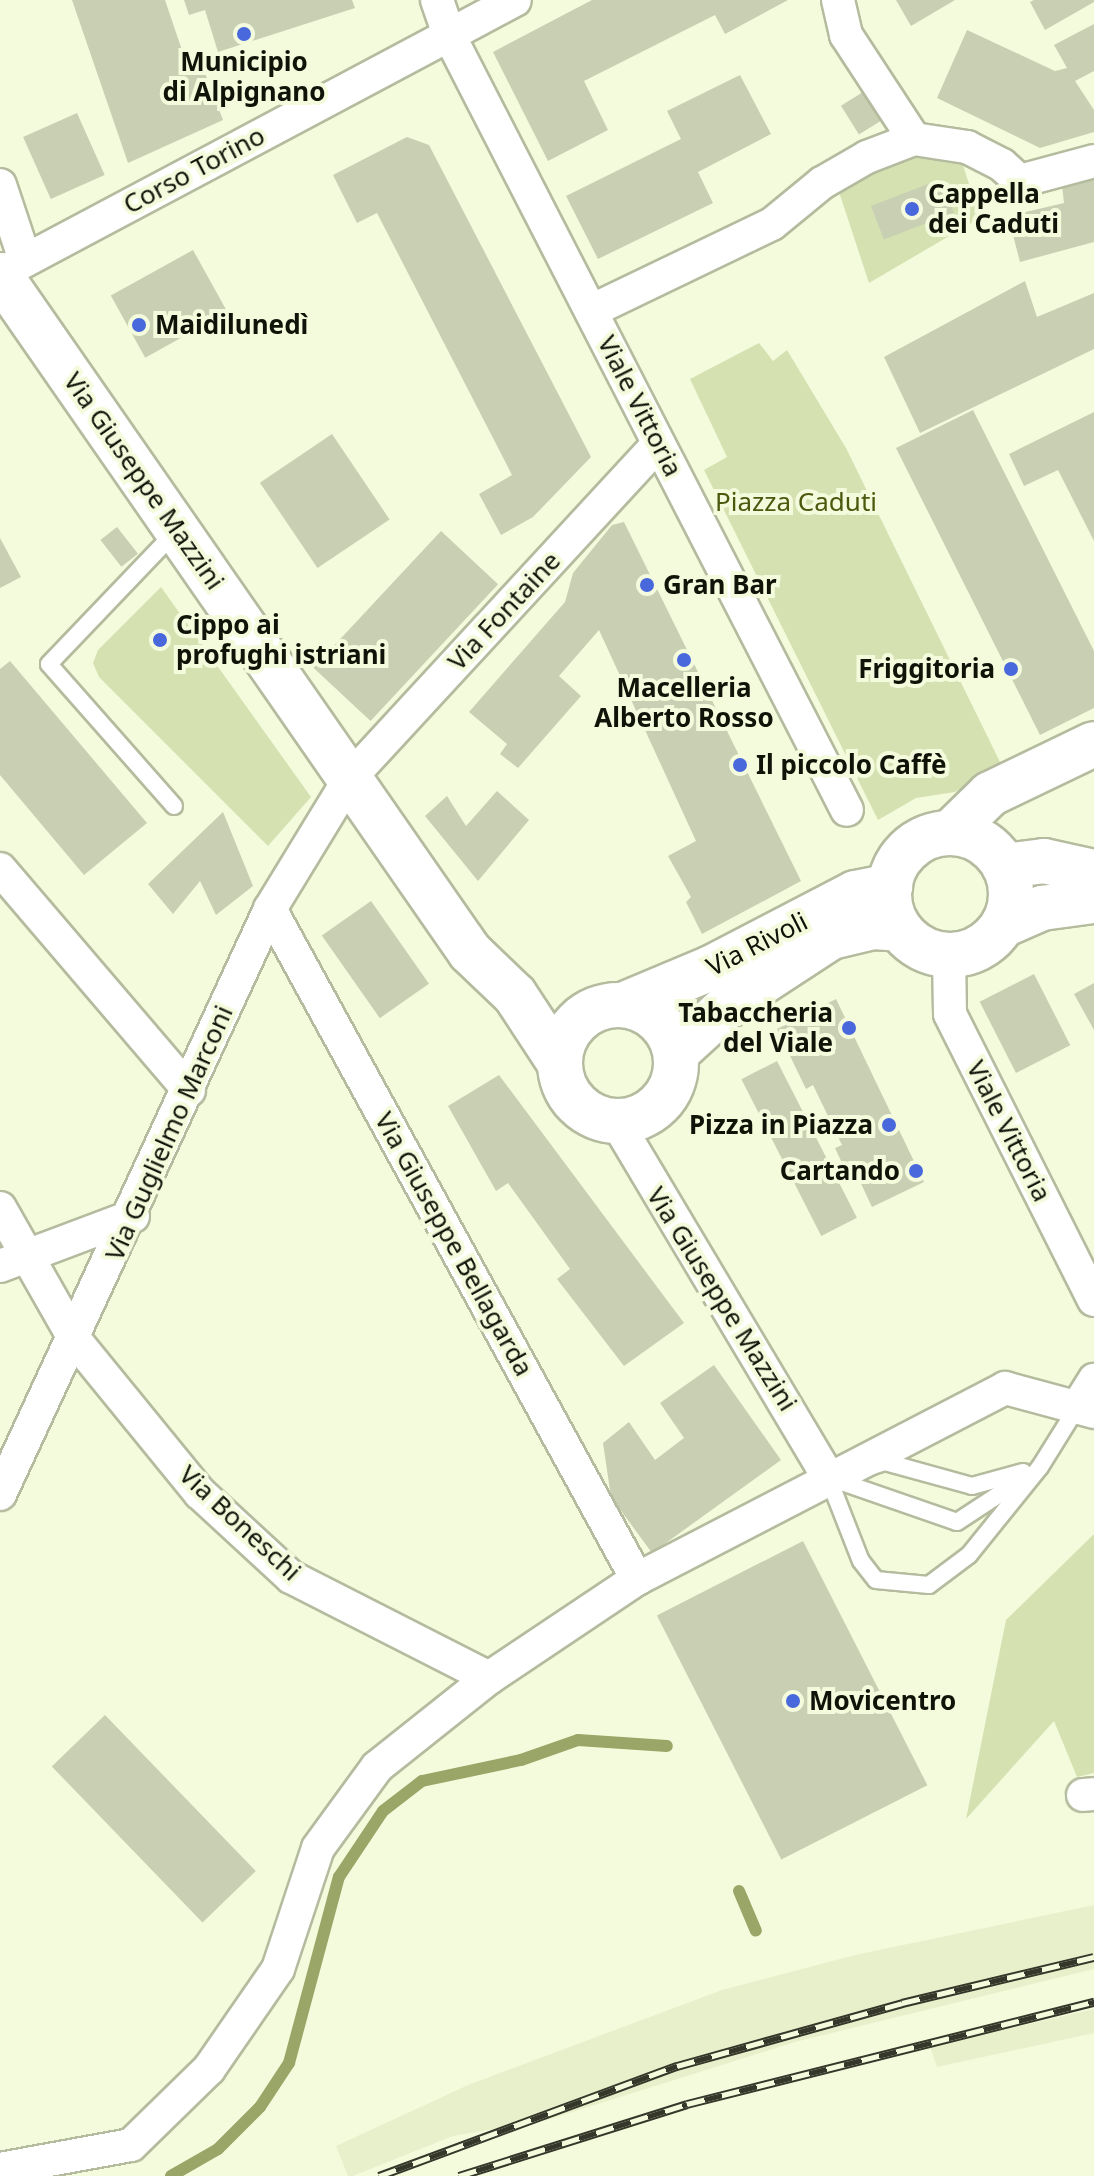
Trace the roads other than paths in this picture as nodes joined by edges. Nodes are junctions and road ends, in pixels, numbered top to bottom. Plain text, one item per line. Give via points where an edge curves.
1 (437, 0) edge
2 (515, 0) edge
3 (838, 0) edge
4 (449, 35) junction
5 (914, 139) junction
6 (1094, 161) edge
7 (0, 185) edge
8 (8, 269) edge
9 (591, 311) junction
10 (658, 444) junction
11 (177, 530) junction
12 (1094, 744) edge
13 (350, 778) junction
14 (174, 806) dead end
15 (847, 810) dead end
16 (979, 847) junction
17 (0, 869) edge
18 (1094, 872) edge
19 (890, 886) junction
20 (1094, 901) edge
21 (270, 909) junction
22 (1003, 925) junction
23 (900, 929) junction
24 (949, 956) junction
25 (515, 995) junction
26 (605, 1009) junction
27 (676, 1053) junction
28 (559, 1062) junction
29 (189, 1090) junction
30 (616, 1121) junction
31 (0, 1208) edge
32 (133, 1216) junction
33 (30, 1255) junction
34 (0, 1266) edge
35 (1094, 1300) edge
36 (75, 1340) junction
37 (1089, 1399) edge
38 (1040, 1467) junction
39 (828, 1477) junction
40 (0, 1494) edge
41 (637, 1579) junction
42 (489, 1678) junction
43 (0, 2169) edge

1 - 4 street, Viale Vittoria
2 - 4 street, Corso Torino
3 - 5 street via 846,35
4 - 8 street, Corso Torino
4 - 9 street, Viale Vittoria
5 - 6 street via 967,147 1020,181
5 - 9 street via 867,157 822,183 772,224
7 - 8 street
8 - 11 street, Via Giuseppe Mazzini
9 - 10 street, Viale Vittoria
10 - 13 street, Via Fontaine
10 - 15 street, Viale Vittoria
11 - 13 street, Via Giuseppe Mazzini
11 - 14 lane via 49,664
12 - 16 street via 1048,767
13 - 21 street, Via Guglielmo Marconi
13 - 25 street, Via Giuseppe Mazzini via 470,952
16 - 18 street
16 - 19 street via 933,836 907,852
16 - 22 street via 1011,894
17 - 29 street
19 - 23 street
19 - 26 street, Via Rivoli via 855,893 711,968
20 - 22 street via 1042,908
21 - 29 street, Via Guglielmo Marconi
21 - 41 street, Via Giuseppe Bellagarda
22 - 24 street via 976,950
23 - 24 street via 925,950
23 - 27 street, Via Rivoli via 873,927 831,937 744,993
24 - 35 street, Viale Vittoria via 950,1014
25 - 26 street, Via Giuseppe Mazzini
25 - 28 street, Via Giuseppe Mazzini
26 - 27 street via 655,1017
26 - 28 street via 571,1027
27 - 30 street via 671,1089 657,1106 638,1118
28 - 30 street via 568,1093 579,1107
29 - 32 street, Via Guglielmo Marconi
30 - 39 street, Via Giuseppe Mazzini
31 - 33 street, Via Boneschi
32 - 33 street
32 - 36 street, Via Guglielmo Marconi
33 - 34 street
33 - 36 street, Via Boneschi
36 - 40 street, Via Guglielmo Marconi
36 - 42 street, Via Boneschi via 200,1493 291,1577
37 - 38 lane
37 - 39 street via 1005,1388
38 - 39 lane via 972,1486 885,1462
38 - 39 lane via 957,1522
38 - 39 lane via 969,1555 929,1585 876,1580 861,1561
39 - 41 street
41 - 42 street
42 - 43 street via 377,1767 318,1848 278,1969 209,2069 131,2145

